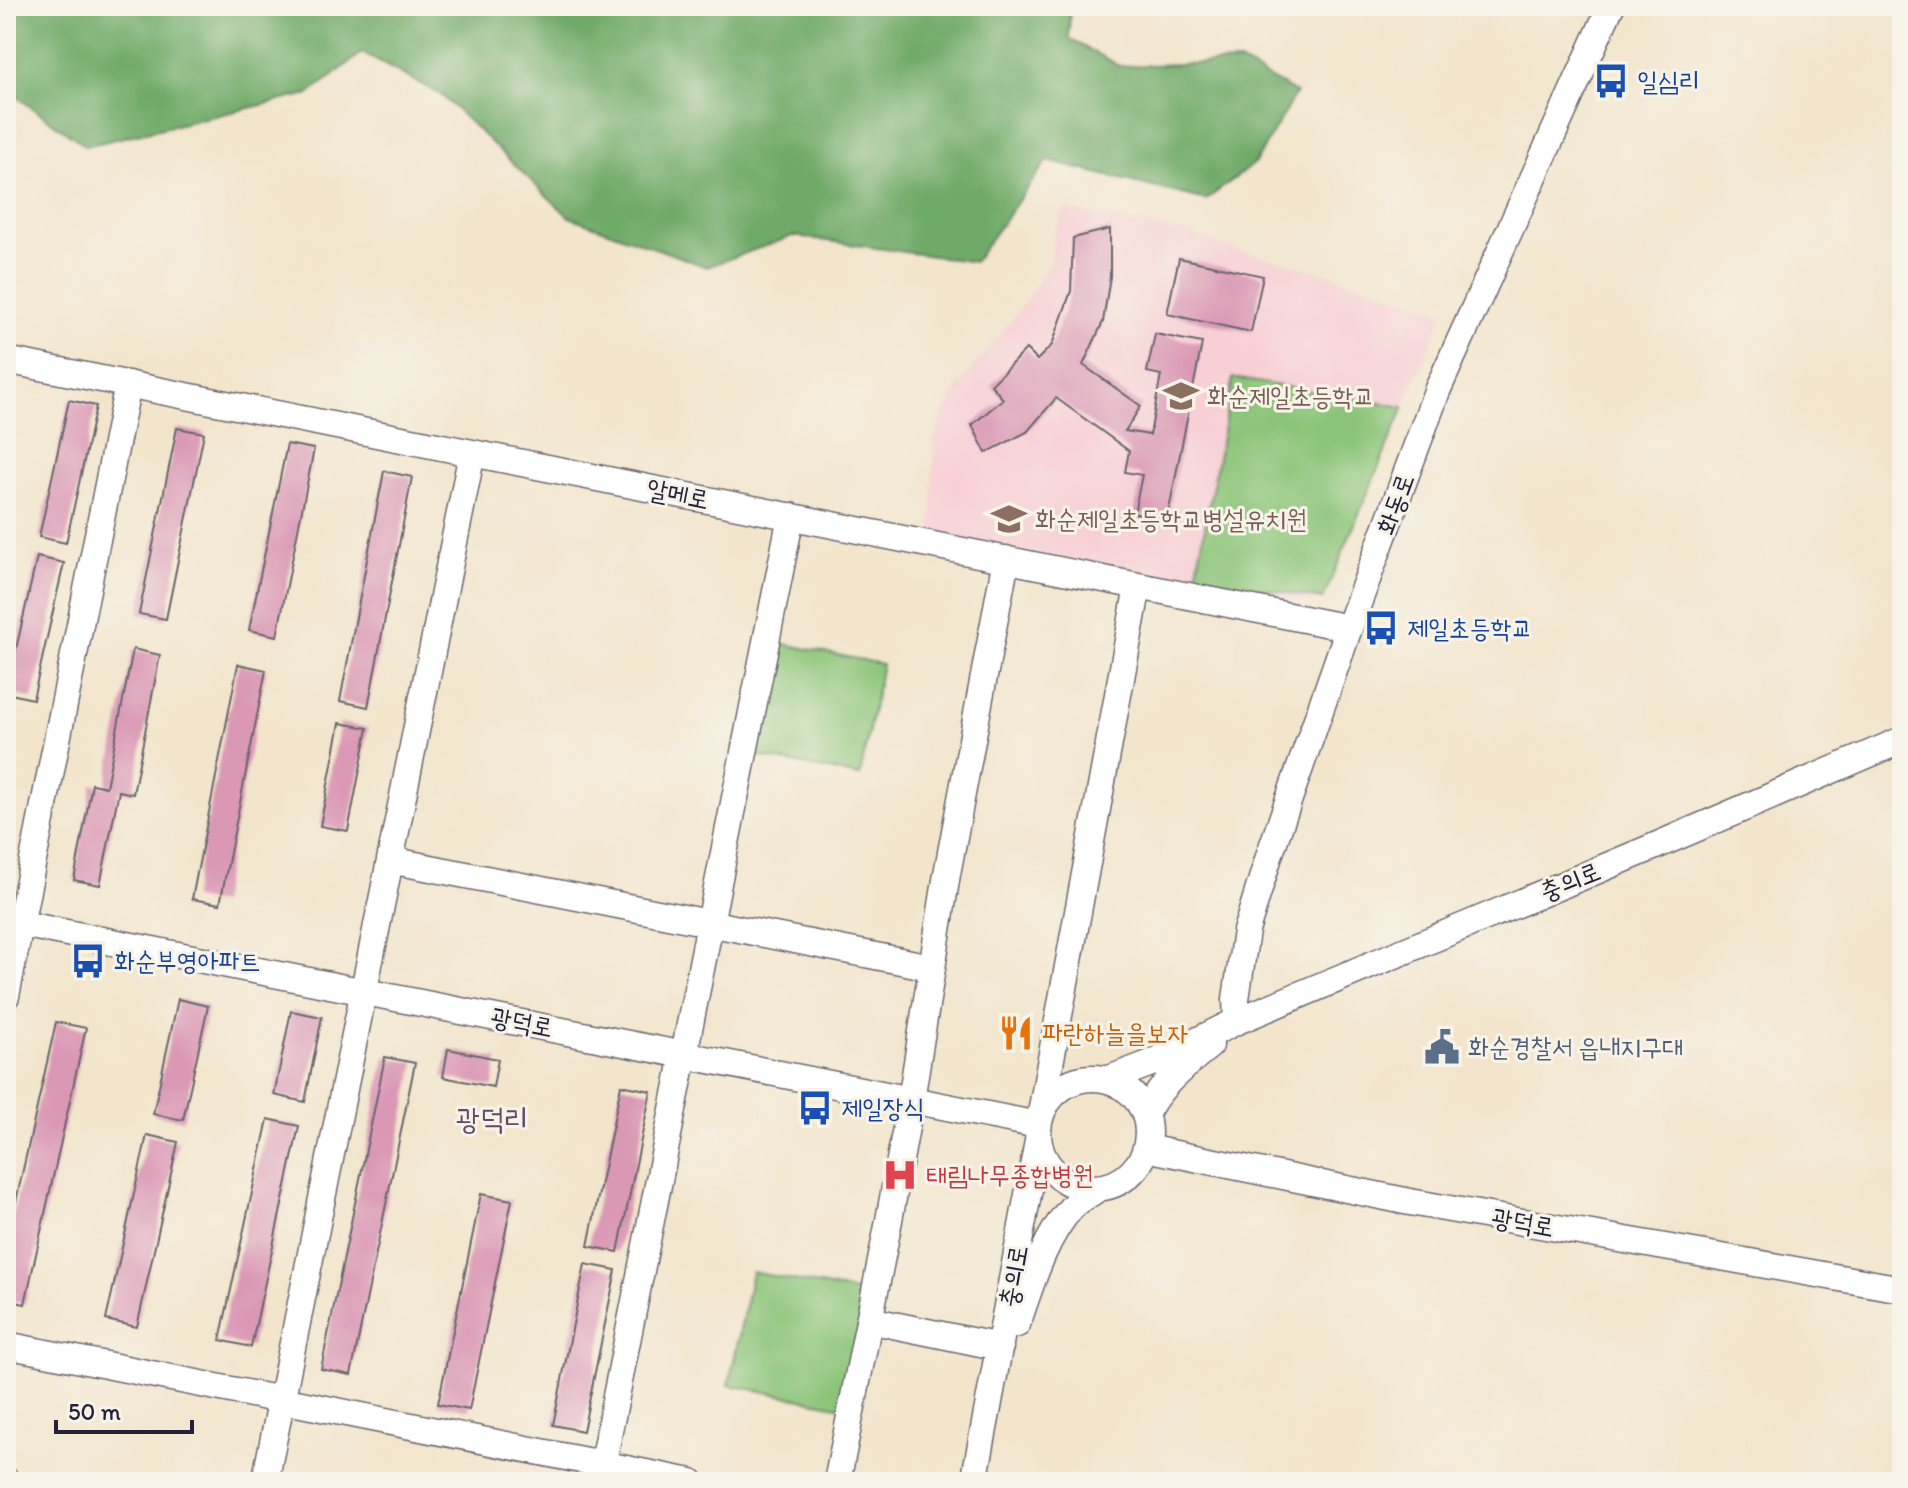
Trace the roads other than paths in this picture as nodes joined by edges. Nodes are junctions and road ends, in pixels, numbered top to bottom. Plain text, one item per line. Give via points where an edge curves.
1 (1611, 6) edge
2 (6, 360) edge
3 (128, 384) junction
4 (472, 453) junction
5 (791, 516) junction
6 (1006, 559) junction
7 (1138, 586) junction
8 (1349, 628) junction
9 (1902, 740) edge
10 (390, 860) junction
11 (13, 923) edge
12 (710, 924) junction
13 (931, 967) junction
14 (364, 991) junction
15 (6, 996) edge
16 (1237, 1021) junction
17 (684, 1055) junction
18 (1109, 1079) junction
19 (911, 1100) junction
20 (1145, 1115) junction
21 (1039, 1126) junction
22 (1146, 1148) junction
23 (1097, 1189) junction
24 (1902, 1289) edge
25 (869, 1320) junction
26 (6, 1345) edge
27 (1000, 1347) junction
28 (281, 1400) junction
29 (988, 1411) junction
30 (601, 1473) edge
31 (265, 1482) edge
32 (691, 1482) edge
33 (837, 1482) edge
34 (974, 1482) edge

1 - 8 street, 화동로 via 1437,391
2 - 3 street, 알메로
3 - 4 street, 알메로
3 - 11 street
4 - 5 street, 알메로
4 - 10 street
5 - 6 street, 알메로
5 - 12 street
6 - 7 street, 알메로
6 - 13 street
7 - 8 street, 알메로
7 - 21 street, 충의로
8 - 16 street, 화동로 via 1246,931
9 - 16 street, 충의로
10 - 12 street
10 - 14 street
11 - 14 street, 광덕로
11 - 15 street
12 - 13 street
12 - 17 street
13 - 19 street
14 - 17 street, 광덕로
14 - 28 street
16 - 18 street, 충의로
16 - 20 street, 충의로 via 1169,1080
17 - 19 street, 광덕로
17 - 30 street
18 - 20 street via 1137,1099
18 - 21 street via 1091,1077 1060,1088 1049,1099
19 - 21 street, 광덕로
19 - 25 street
20 - 22 street
21 - 23 street via 1042,1157 1051,1171 1080,1188
21 - 27 street, 충의로
22 - 23 street via 1128,1176
22 - 24 street, 광덕로 via 1410,1202
23 - 29 street, 충의로 via 1073,1205 1042,1257
25 - 27 street
25 - 33 street
26 - 28 street
27 - 29 street, 충의로
28 - 30 street
28 - 31 street
29 - 34 street, 충의로
30 - 32 street

